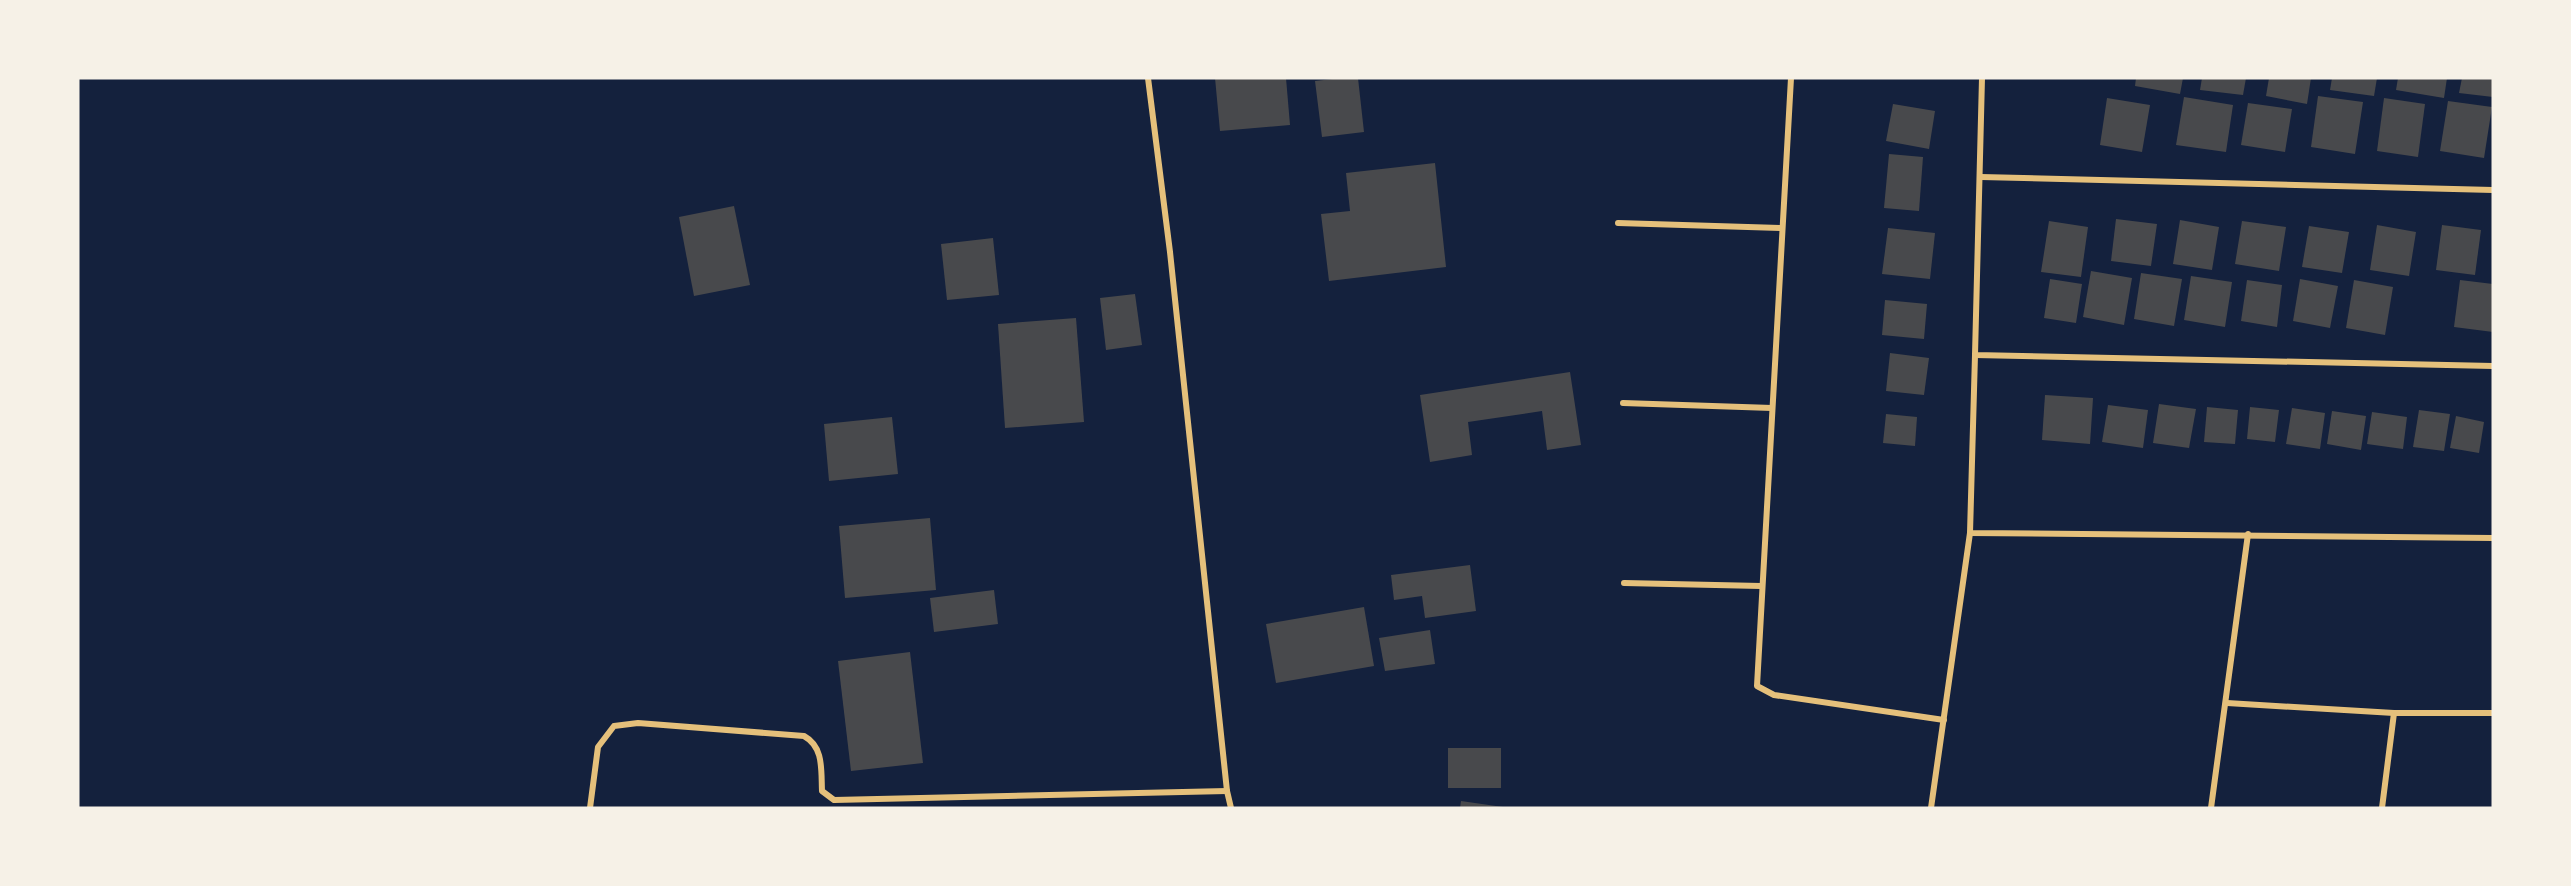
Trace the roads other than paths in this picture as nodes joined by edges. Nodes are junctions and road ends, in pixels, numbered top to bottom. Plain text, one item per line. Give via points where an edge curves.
1 (1148, 78) edge
2 (1791, 78) edge
3 (1982, 78) edge
4 (1981, 177) junction
5 (2493, 190) edge
6 (1618, 223) dead end
7 (1782, 228) junction
8 (1975, 355) junction
9 (2493, 366) edge
10 (1623, 403) dead end
11 (1772, 408) junction
12 (1970, 533) junction
13 (2248, 534) junction
14 (2493, 538) edge
15 (1624, 583) dead end
16 (1761, 586) junction
17 (2227, 703) junction
18 (2394, 713) junction
19 (2493, 713) edge
20 (1944, 720) junction
21 (1227, 791) junction
22 (590, 808) edge
23 (1231, 808) edge
24 (1931, 808) edge
25 (2211, 808) edge
26 (2382, 808) edge

1 - 21 street
2 - 7 street
3 - 4 street
4 - 5 street
4 - 8 street
6 - 7 street
7 - 11 street
8 - 9 street
8 - 12 street
10 - 11 street
11 - 16 street
12 - 13 street
12 - 20 street
13 - 14 street
13 - 17 street
15 - 16 street
16 - 20 street via 1757,686 1774,694
17 - 18 street
17 - 25 street
18 - 19 street
18 - 26 street
20 - 24 street
21 - 22 street via 834,800 822,791 820,755 814,741 804,736 638,723 614,726 598,747
21 - 23 street

